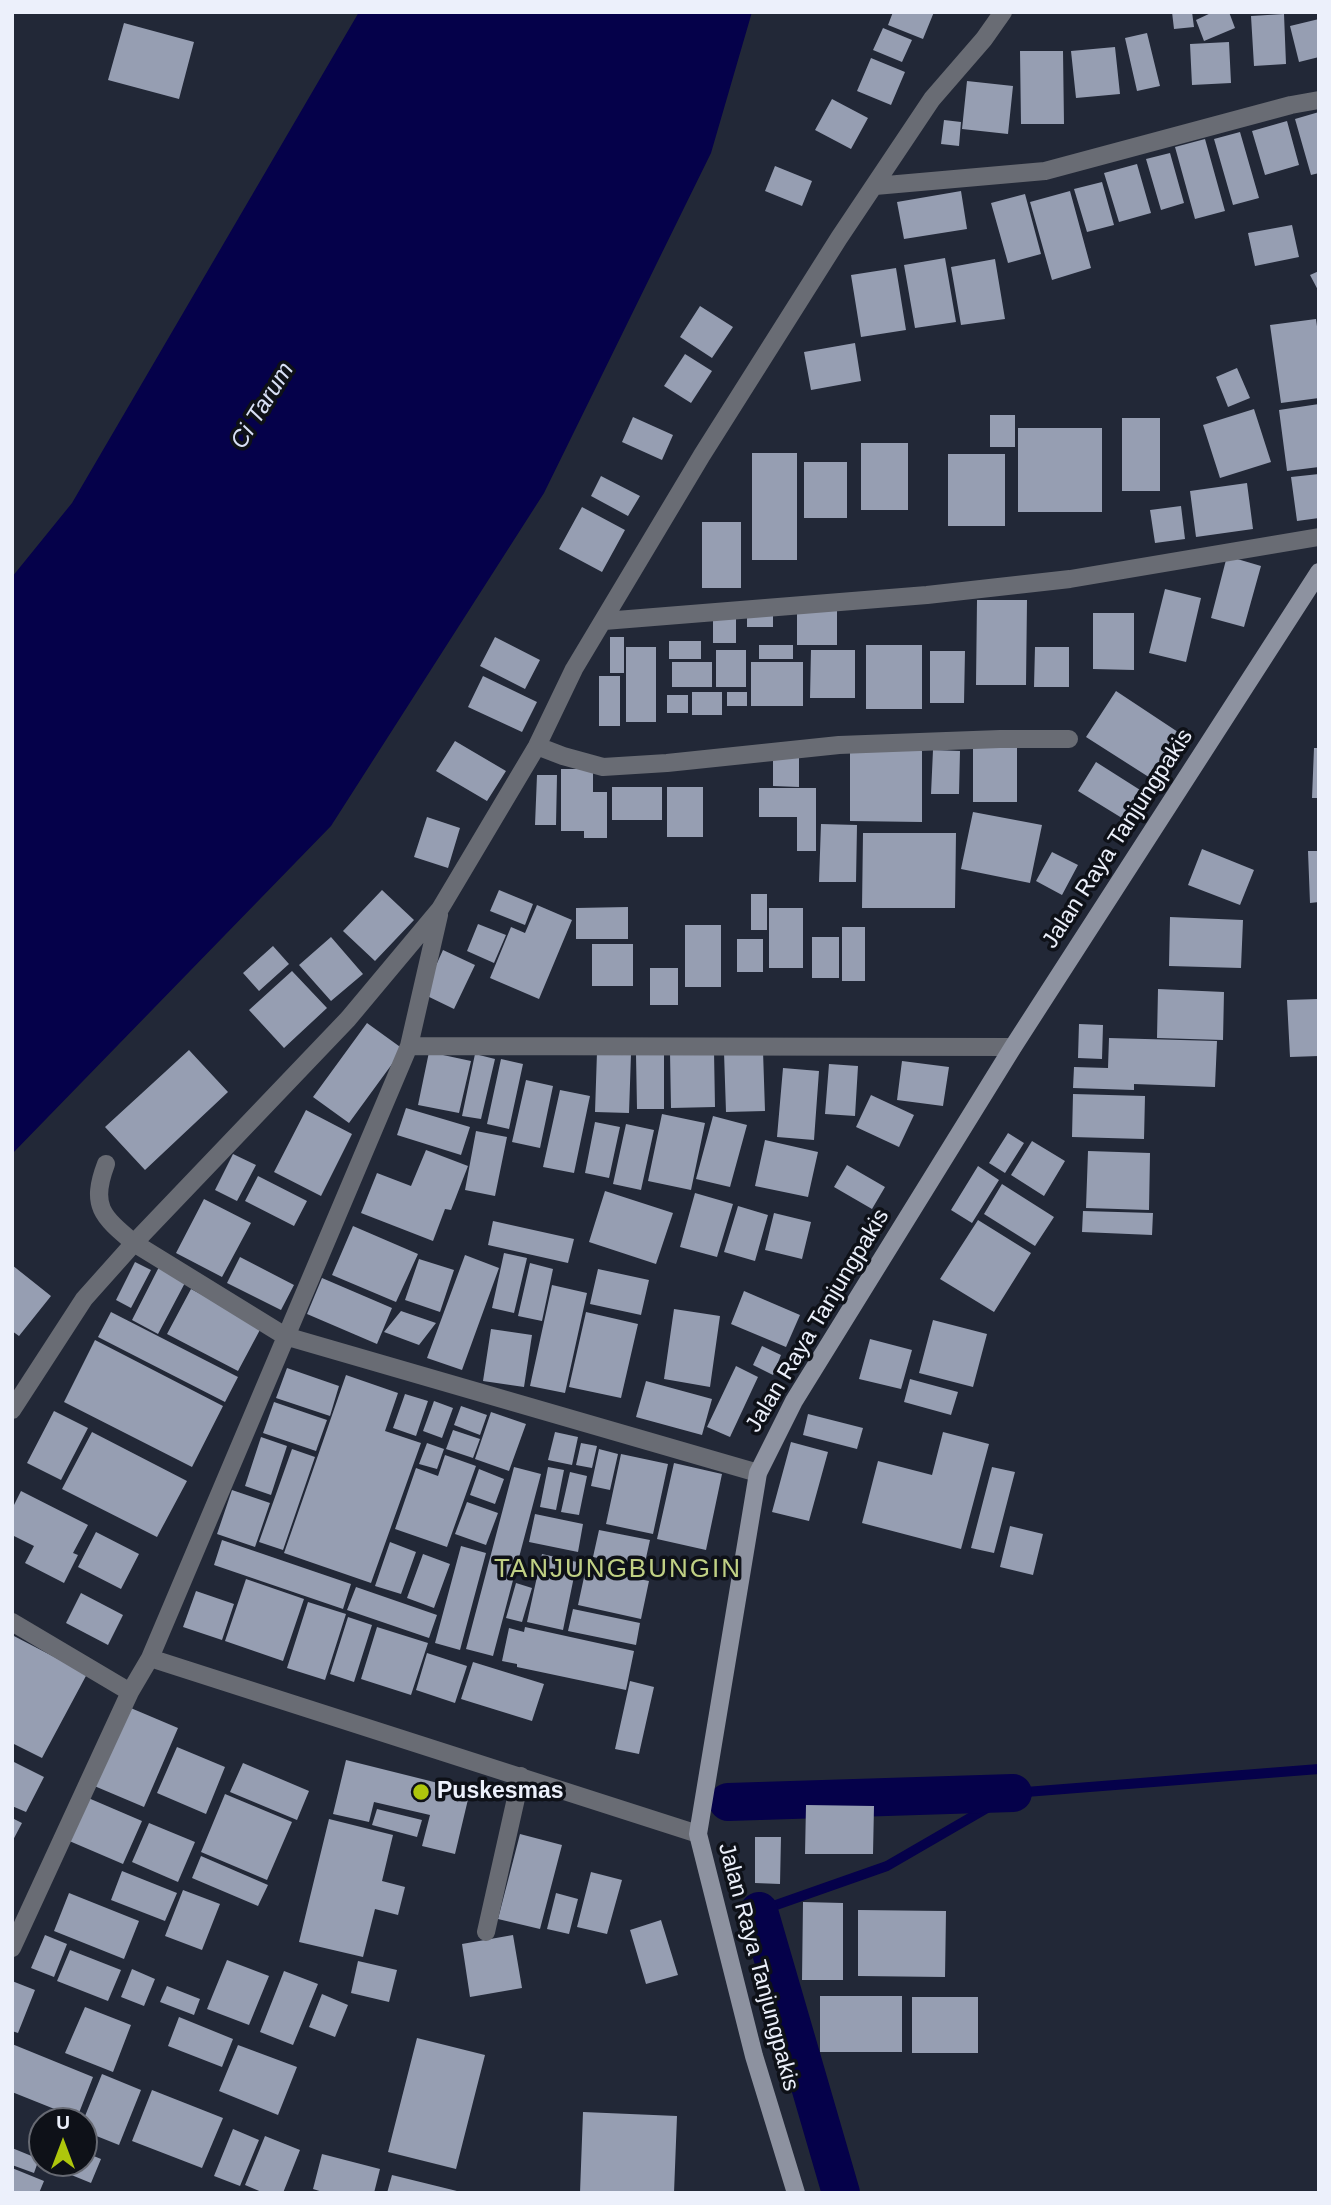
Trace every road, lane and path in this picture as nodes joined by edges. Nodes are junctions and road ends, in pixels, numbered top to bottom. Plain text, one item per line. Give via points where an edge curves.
1 (1003, 12) edge
2 (1319, 100) edge
3 (875, 186) junction
4 (1319, 537) edge
5 (1319, 572) edge
6 (604, 621) junction
7 (1069, 739) dead end
8 (537, 746) junction
9 (440, 909) junction
10 (409, 1046) junction
11 (1013, 1047) junction
12 (106, 1164) dead end
13 (134, 1243) junction
14 (285, 1336) junction
15 (12, 1410) edge
16 (758, 1473) junction
17 (12, 1622) edge
18 (150, 1658) junction
19 (130, 1692) junction
20 (521, 1776) junction
21 (698, 1834) junction
22 (486, 1932) dead end
23 (12, 1948) edge
24 (796, 2193) edge

1 - 3 street via 932,99
2 - 3 street via 1045,171
3 - 6 street via 702,455
4 - 6 street via 1070,579
5 - 11 street, Jalan Raya Tanjungpakis
6 - 8 street via 574,668
7 - 8 street via 839,745 603,767
8 - 9 street
9 - 10 street
9 - 13 street via 348,1019
10 - 11 street
10 - 14 street
11 - 16 street, Jalan Raya Tanjungpakis via 794,1401
12 - 13 street via 97,1194 101,1209
13 - 14 street
13 - 15 street via 84,1299
14 - 16 street
14 - 18 street
16 - 21 street, Jalan Raya Tanjungpakis
17 - 19 street
18 - 19 street
18 - 20 street
19 - 23 street
20 - 21 street
20 - 22 street
21 - 24 street, Jalan Raya Tanjungpakis via 754,2056

